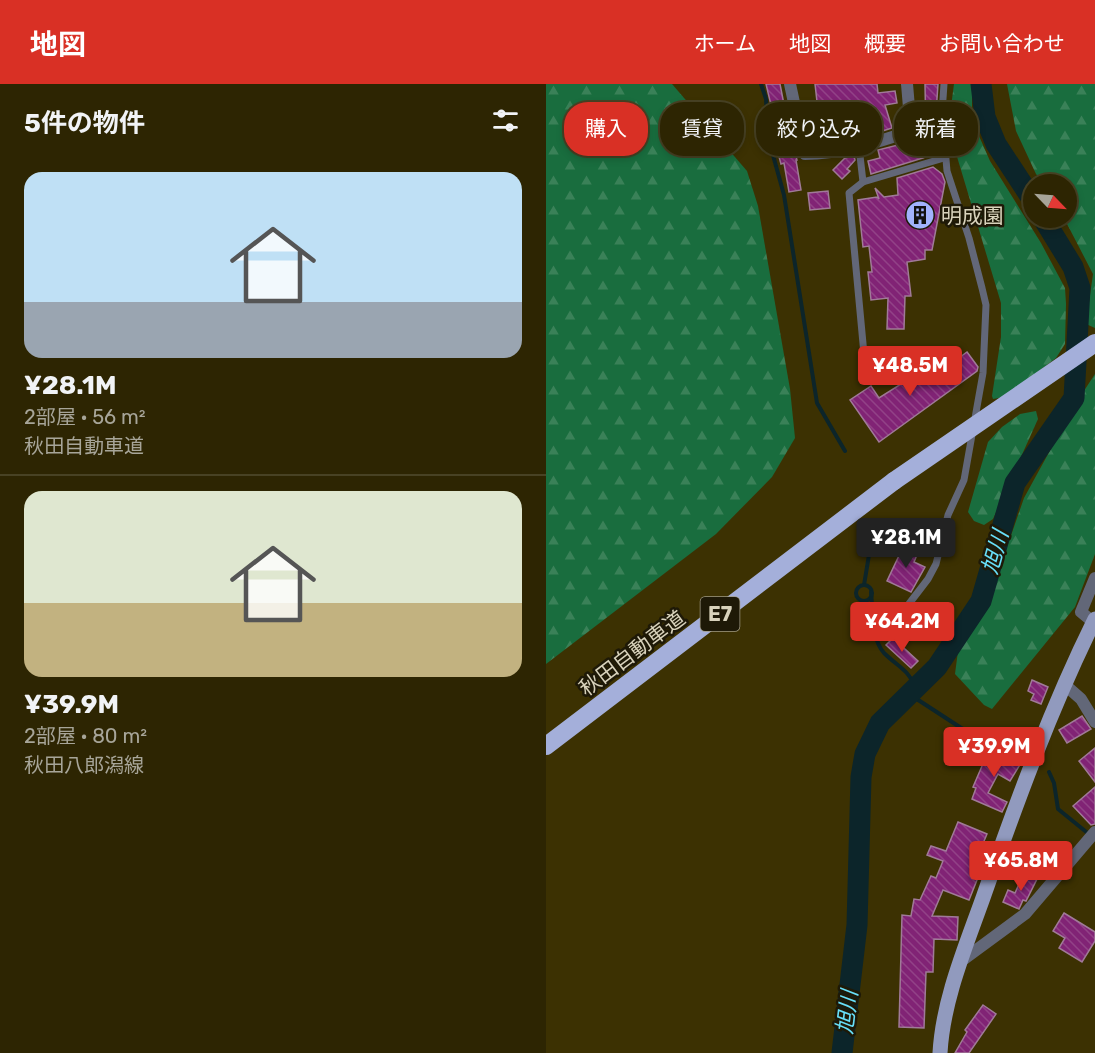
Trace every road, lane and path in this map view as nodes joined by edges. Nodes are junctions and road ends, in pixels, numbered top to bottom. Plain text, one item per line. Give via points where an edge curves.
1 (790, 84) edge
2 (907, 84) edge
3 (944, 84) edge
4 (794, 102) edge
5 (882, 140) edge
6 (860, 156) edge
7 (944, 158) junction
8 (863, 182) junction
9 (1095, 343) edge
10 (864, 365) dead end
11 (1095, 578) edge
12 (905, 609) dead end
13 (1094, 620) edge
14 (1064, 684) junction
15 (1095, 722) edge
16 (546, 746) edge
17 (1093, 834) edge
18 (960, 962) junction
19 (940, 1053) edge

1 - 4 street
2 - 5 street via 911,131
3 - 7 lane
6 - 8 lane
7 - 8 lane
7 - 12 lane via 986,305 983,373 964,480 948,515 936,564
8 - 10 lane via 849,193
9 - 16 highway, 秋田自動車道 / E7, bridge via 894,481
11 - 13 street via 1082,612
13 - 14 main road
14 - 15 street via 1081,699
14 - 18 main road via 1019,793
17 - 18 street via 1025,914
18 - 19 main road via 942,1027

